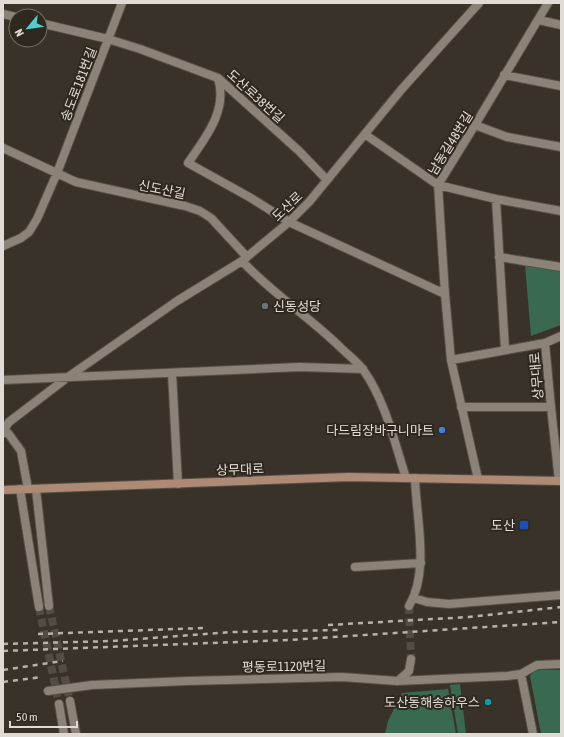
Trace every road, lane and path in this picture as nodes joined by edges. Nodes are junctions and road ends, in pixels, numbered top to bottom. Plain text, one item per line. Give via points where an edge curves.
1 (122, 3) edge
2 (479, 3) edge
3 (548, 3) edge
4 (538, 20) junction
5 (48, 25) edge
6 (561, 25) edge
7 (108, 39) junction
8 (504, 75) junction
9 (218, 78) junction
10 (561, 86) edge
11 (475, 125) junction
12 (366, 135) junction
13 (561, 147) edge
14 (3, 148) edge
15 (57, 173) junction
16 (327, 180) junction
17 (438, 185) junction
18 (496, 199) junction
19 (561, 211) edge
20 (288, 222) junction
21 (3, 246) edge
22 (499, 257) junction
23 (244, 259) junction
24 (561, 266) edge
25 (444, 294) junction
26 (561, 336) edge
27 (545, 343) junction
28 (505, 349) junction
29 (451, 360) junction
30 (363, 369) junction
31 (172, 373) junction
32 (68, 377) junction
33 (3, 380) edge
34 (461, 406) junction
35 (551, 407) junction
36 (3, 432) edge
37 (406, 478) junction
38 (415, 478) junction
39 (478, 479) junction
40 (560, 481) edge
41 (178, 484) junction
42 (28, 489) junction
43 (3, 490) edge
44 (421, 563) junction
45 (355, 567) dead end
46 (561, 594) edge
47 (414, 598) junction
48 (49, 606) tunnel mouth
49 (409, 606) tunnel mouth
50 (39, 607) tunnel mouth
51 (411, 659) tunnel mouth
52 (561, 664) edge
53 (521, 674) junction
54 (397, 681) junction
55 (48, 691) dead end
56 (70, 701) tunnel mouth
57 (59, 704) tunnel mouth
58 (64, 734) edge
59 (76, 734) edge
60 (533, 734) edge

1 - 7 street, 송도로181번길
2 - 12 street, 도산로 via 401,90
3 - 4 street, 남동길48번길
4 - 6 street
4 - 8 street, 남동길48번길
5 - 7 street, 도산로38번길
7 - 9 street, 도산로38번길 via 140,48
7 - 15 street, 송도로181번길
8 - 10 street
8 - 11 street, 남동길48번길
9 - 16 street, 도산로38번길
9 - 20 street via 222,95 216,118 188,163
11 - 13 street via 507,137
11 - 17 street, 남동길48번길
12 - 16 street, 도산로
12 - 17 street
14 - 15 street
15 - 21 street, 송도로181번길 via 29,232 17,241
15 - 23 street, 신도산길 via 93,188 200,211 210,218
16 - 20 street, 도산로
17 - 18 street
17 - 25 street, 남동길48번길
18 - 19 street
18 - 22 street
20 - 23 street, 도산로
20 - 25 street
22 - 24 street
22 - 28 street
23 - 30 street, 신도산길 via 255,274 316,323
23 - 32 street, 도산로 via 177,301
25 - 29 street, 남동길48번길
26 - 27 street
27 - 28 street
27 - 35 street, 상무대로
28 - 29 street
29 - 34 street, 남동길48번길
30 - 31 street via 300,367
30 - 37 street, 신도산길 via 378,396
31 - 32 street
31 - 41 street
32 - 33 street
32 - 36 street, 도산로 via 9,422
34 - 35 street, 상무대로
34 - 39 street
35 - 40 street, 상무대로
36 - 42 street, 도산로 via 8,433 21,451
37 - 38 main road, 상무대로
37 - 41 main road, 상무대로 via 349,477
38 - 39 main road, 상무대로
38 - 44 street
39 - 40 main road, 상무대로
41 - 42 main road, 상무대로
42 - 43 main road, 상무대로
42 - 48 street
42 - 50 street
44 - 45 street
44 - 47 street via 420,580
46 - 47 street via 449,604
47 - 49 street
51 - 54 street via 409,671
52 - 53 street, 평동로1120번길 via 536,665
53 - 54 street, 평동로1120번길
53 - 60 street
54 - 55 street, 평동로1120번길 via 342,677 187,681
56 - 59 street
57 - 58 street

